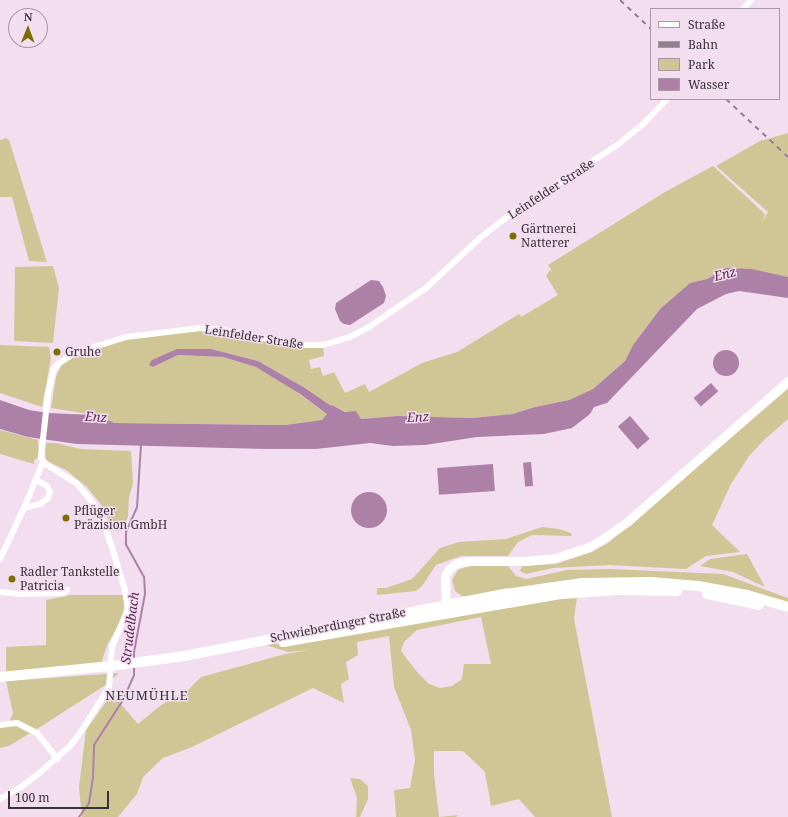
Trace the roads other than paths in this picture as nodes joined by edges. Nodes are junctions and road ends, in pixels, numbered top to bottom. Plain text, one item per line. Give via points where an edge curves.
1 (751, 0) edge
2 (745, 8) edge
3 (666, 100) edge
4 (788, 381) edge
5 (43, 462) junction
6 (36, 480) junction
7 (24, 508) junction
8 (0, 559) edge
9 (67, 590) dead end
10 (0, 592) edge
11 (788, 607) edge
12 (442, 611) junction
13 (788, 614) edge
14 (231, 648) junction
15 (111, 666) junction
16 (0, 677) edge
17 (0, 725) edge
18 (57, 759) junction
19 (0, 799) edge

1 - 2 street
3 - 5 street, Leinfelder Straße via 643,124 616,146 512,213 480,238 426,288 350,337 323,345 298,345 224,330 200,328 126,337 82,350 64,359 54,369 46,406 41,453
4 - 12 street via 628,521 589,547 555,558 457,563 449,568 445,576
5 - 6 street
5 - 15 street via 64,474 88,495 105,527 115,557 128,609 112,647
6 - 7 street
6 - 7 street via 47,486 50,492 48,498 40,504
7 - 8 street
9 - 10 street via 63,593
11 - 12 main road via 724,590 668,583 619,582 555,586
12 - 13 main road via 459,611 600,590 649,590 719,596
12 - 14 main road, Schwieberdinger Straße via 266,645
12 - 14 main road, Schwieberdinger Straße via 304,631
14 - 15 main road, Schwieberdinger Straße
15 - 16 main road, Schwieberdinger Straße
15 - 18 street via 109,687 84,727
17 - 18 street via 17,723 38,733
18 - 19 street via 31,780

